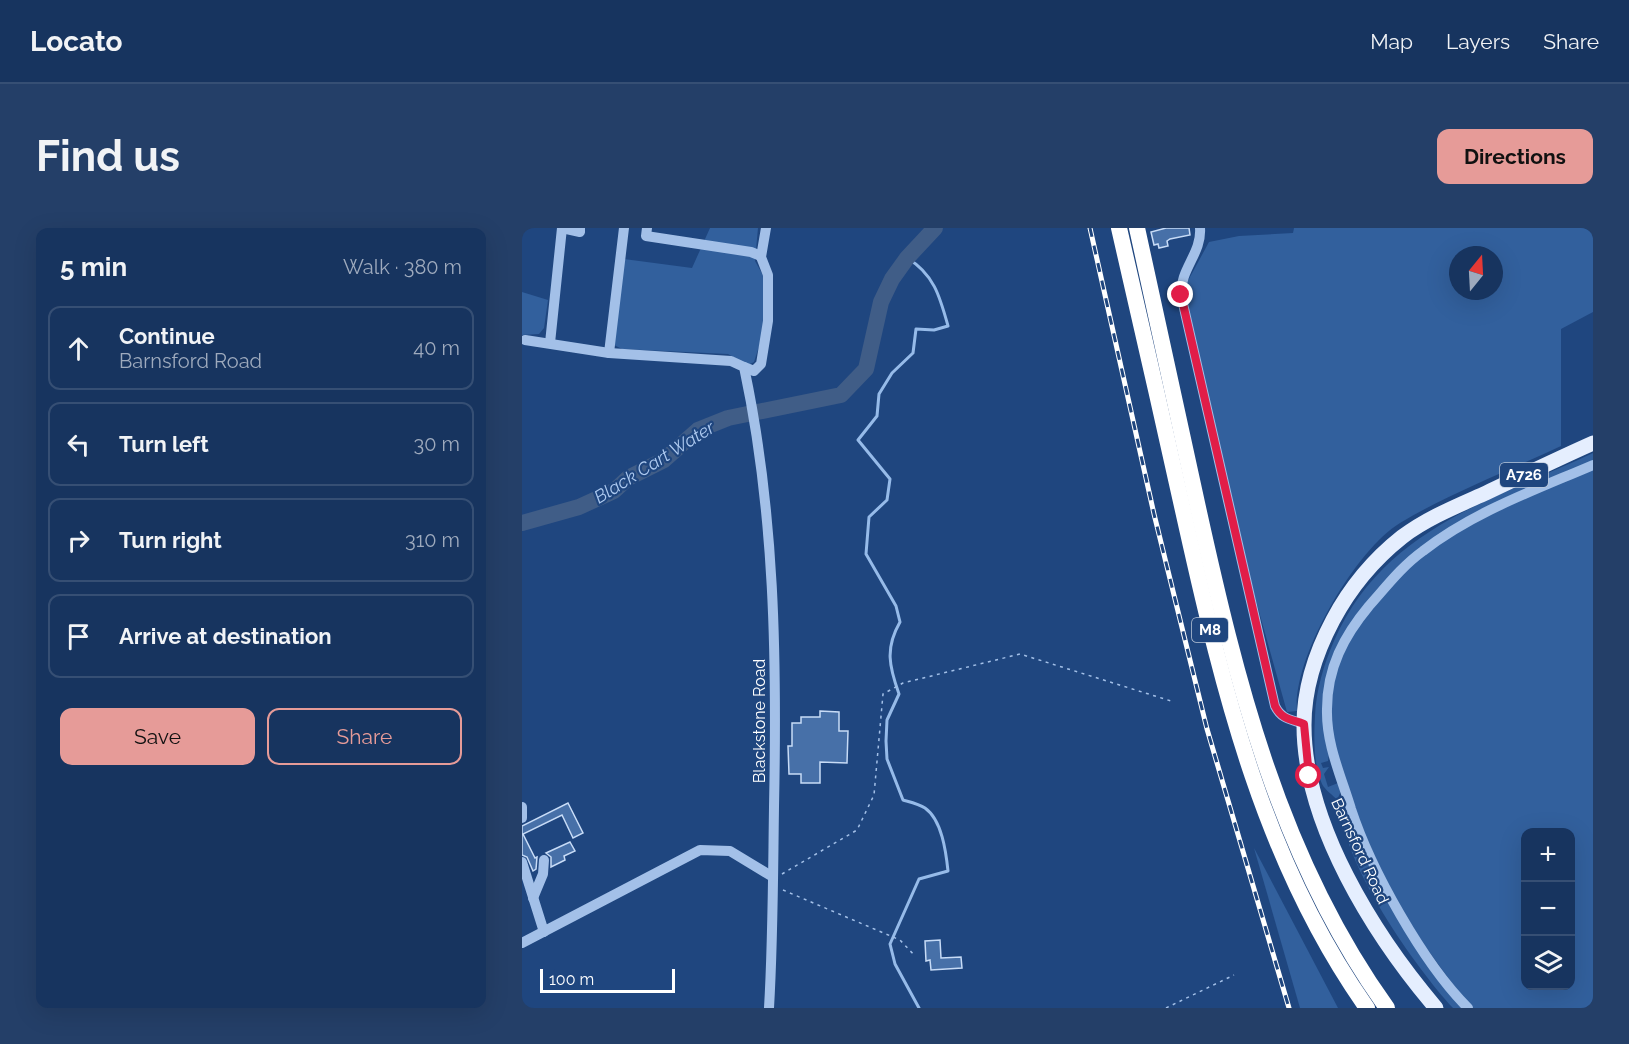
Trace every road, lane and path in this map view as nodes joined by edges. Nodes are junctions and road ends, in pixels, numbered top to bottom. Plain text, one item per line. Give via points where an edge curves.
1 (580, 228) edge
2 (624, 228) edge
3 (647, 228) edge
4 (766, 228) edge
5 (1119, 228) edge
6 (1137, 228) edge
7 (1200, 228) edge
8 (761, 256) junction
9 (525, 340) dead end
10 (550, 343) junction
11 (609, 353) junction
12 (744, 367) junction
13 (1593, 443) edge
14 (1593, 465) edge
15 (1171, 701) dead end
16 (1304, 724) junction
17 (522, 807) edge
18 (522, 818) edge
19 (544, 860) dead end
20 (522, 862) edge
21 (773, 881) junction
22 (533, 898) junction
23 (544, 932) junction
24 (522, 943) edge
25 (915, 956) dead end
26 (1234, 975) dead end
27 (1381, 1005) edge
28 (769, 1008) edge
29 (1166, 1008) edge
30 (1436, 1008) edge
31 (1468, 1008) edge

1 - 10 street via 580,232 562,228
2 - 11 street
3 - 8 street via 646,236
4 - 8 street
5 - 27 highway, M8 via 1202,596 1249,767 1298,891 1337,964
6 - 27 highway, M8 via 1209,554 1260,747 1288,828 1319,899
7 - 16 street via 1200,242 1184,273 1181,295 1275,706 1290,721
8 - 12 street via 768,275 768,321 761,364 754,371
9 - 10 street
10 - 11 street
11 - 12 street via 731,361
12 - 21 street, Blackstone Road via 758,434 774,597
13 - 16 main road, Barnsford Road / A726 via 1437,515 1402,537 1375,561 1344,599 1323,640 1310,683
14 - 31 street via 1490,510 1422,551 1358,620 1332,670 1328,736 1361,841 1423,950
15 - 21 path via 1020,654 889,689 883,694 874,795 857,830
16 - 30 main road, Barnsford Road / A726 via 1314,792 1343,865 1387,942
17 - 18 street
19 - 22 street
20 - 22 street
21 - 23 street via 730,851 700,850
21 - 25 path via 900,940
21 - 28 street, Blackstone Road
22 - 23 street
23 - 24 street
26 - 29 path

